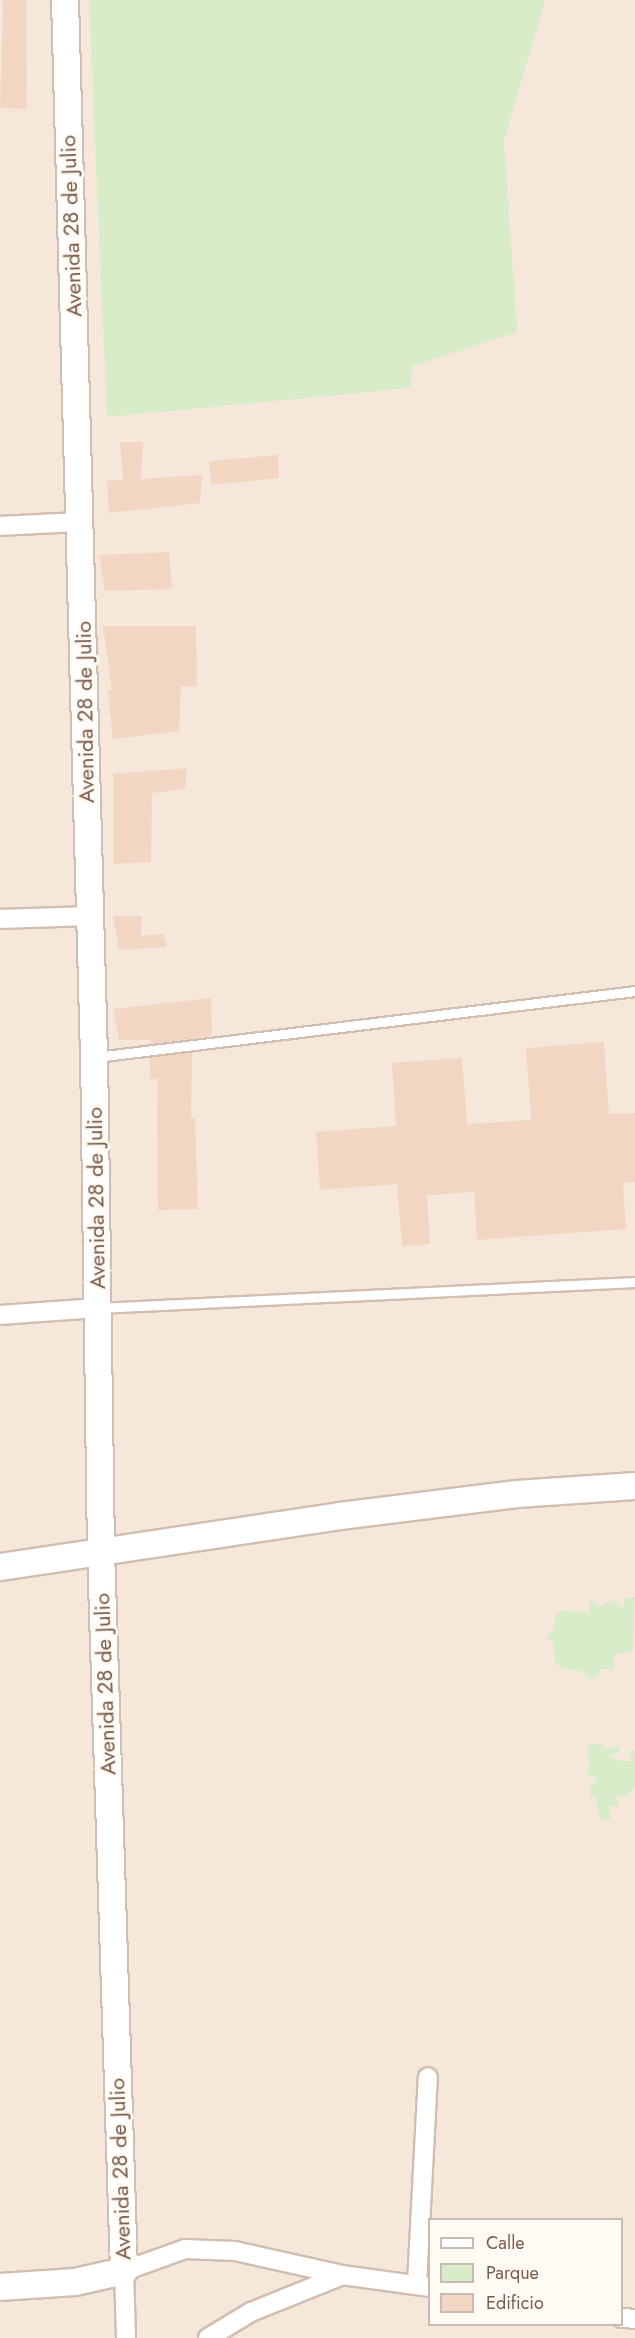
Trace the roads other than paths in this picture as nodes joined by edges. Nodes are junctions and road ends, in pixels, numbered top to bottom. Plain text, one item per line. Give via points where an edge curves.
1 (65, 0) edge
2 (80, 522) junction
3 (0, 526) edge
4 (90, 916) junction
5 (0, 919) edge
6 (635, 991) edge
7 (94, 1057) junction
8 (635, 1282) edge
9 (97, 1308) junction
10 (0, 1315) edge
11 (635, 1486) edge
12 (101, 1552) junction
13 (0, 1567) edge
14 (428, 2077) dead end
15 (124, 2271) junction
16 (342, 2275) junction
17 (423, 2285) edge
18 (0, 2287) edge
19 (126, 2338) edge
20 (208, 2338) edge

1 - 2 street, Avenida 28 de Julio
2 - 3 street
2 - 4 street, Avenida 28 de Julio
4 - 5 street
4 - 7 street, Avenida 28 de Julio
6 - 7 lane
7 - 9 street, Avenida 28 de Julio
8 - 9 lane
9 - 10 street
9 - 12 street, Avenida 28 de Julio
11 - 12 street via 493,1497
12 - 13 street
12 - 15 street, Avenida 28 de Julio
14 - 17 street
15 - 16 street via 160,2255 210,2249
15 - 18 street, Avenida 28 de Julio via 75,2282
15 - 19 street
16 - 17 street
16 - 20 street via 251,2312

